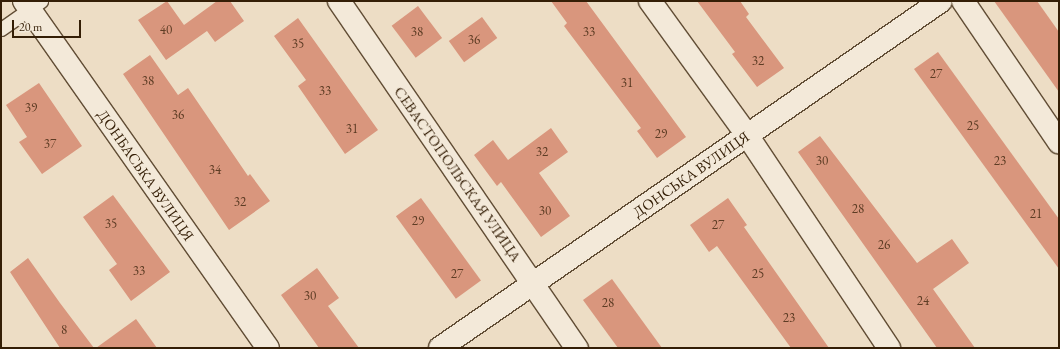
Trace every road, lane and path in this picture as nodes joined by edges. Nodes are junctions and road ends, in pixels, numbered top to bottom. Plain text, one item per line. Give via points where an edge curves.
1 (339, 1) edge
2 (650, 1) edge
3 (941, 1) edge
4 (963, 1) edge
5 (31, 4) edge
6 (1, 29) edge
7 (747, 135) junction
8 (1059, 142) edge
9 (533, 284) junction
10 (268, 348) edge
11 (440, 348) edge
12 (578, 348) edge
13 (889, 348) edge

1 - 9 street, СЕВАСТОПОЛЬСКАЯ УЛИЦА
2 - 7 street
3 - 7 street, ДОНСЬКА ВУЛИЦЯ
4 - 8 street
5 - 6 lane
5 - 10 street, ДОНБАСЬКА ВУЛИЦЯ
7 - 9 street, ДОНСЬКА ВУЛИЦЯ
7 - 13 street
9 - 11 street, ДОНСЬКА ВУЛИЦЯ
9 - 12 street, СЕВАСТОПОЛЬСКАЯ УЛИЦА

